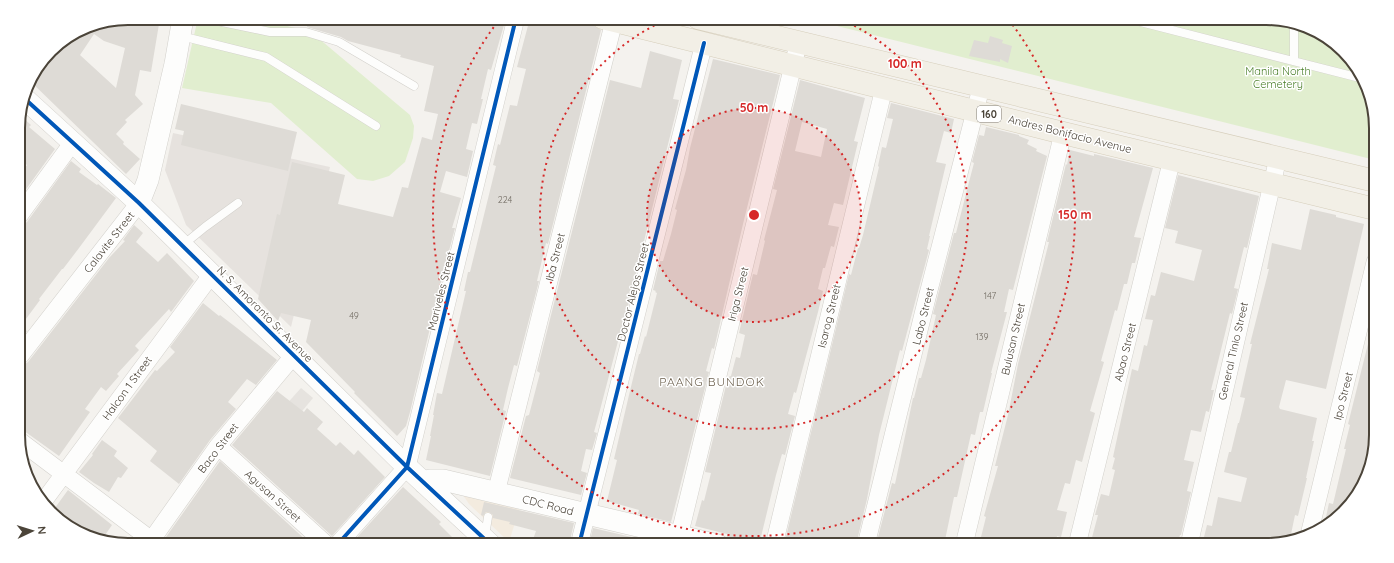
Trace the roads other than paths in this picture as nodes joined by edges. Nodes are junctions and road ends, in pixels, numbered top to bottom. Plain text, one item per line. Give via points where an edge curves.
1 (236, 25) edge
2 (514, 25) edge
3 (607, 25) edge
4 (632, 25) edge
5 (726, 25) edge
6 (1153, 25) edge
7 (182, 27) edge
8 (1294, 29) edge
9 (704, 43) junction
10 (799, 43) junction
11 (1294, 61) junction
12 (794, 65) junction
13 (1355, 77) edge
14 (414, 86) dead end
15 (884, 88) junction
16 (981, 88) junction
17 (28, 102) edge
18 (975, 111) junction
19 (376, 126) dead end
20 (1063, 133) junction
21 (73, 142) junction
22 (1278, 158) junction
23 (1172, 159) junction
24 (1369, 180) edge
25 (1272, 184) junction
26 (140, 203) junction
27 (238, 203) dead end
28 (25, 208) edge
29 (1369, 208) edge
30 (183, 246) junction
31 (212, 274) junction
32 (1369, 291) edge
33 (25, 350) edge
34 (294, 355) junction
35 (25, 445) edge
36 (218, 446) junction
37 (407, 467) junction
38 (64, 474) junction
39 (424, 483) junction
40 (46, 497) edge
41 (494, 498) junction
42 (586, 515) junction
43 (488, 517) dead end
44 (1311, 528) edge
45 (146, 538) edge
46 (155, 538) edge
47 (319, 538) edge
48 (343, 538) edge
49 (480, 538) edge
50 (486, 538) edge
51 (581, 538) edge
52 (672, 538) edge
53 (679, 538) edge
54 (776, 538) edge
55 (868, 538) edge
56 (966, 538) edge
57 (1079, 538) edge
58 (1190, 538) edge

1 - 14 lane via 270,32 306,32 339,42
2 - 37 street, Mariveles Street
3 - 41 street, Iba Street
4 - 9 main road, Andres Bonifacio Avenue / 160
5 - 10 main road, 160
6 - 11 lane
7 - 19 lane via 266,57
7 - 26 street, Calavite Street via 148,180
8 - 11 lane
9 - 12 main road, Andres Bonifacio Avenue / 160
9 - 42 street, Doctor Alejos Street
10 - 12 street, Iriga Street
10 - 16 main road, 160
11 - 13 lane
12 - 15 main road, Andres Bonifacio Avenue / 160
12 - 53 street, Iriga Street
15 - 18 main road, Andres Bonifacio Avenue / 160
15 - 54 street, Isarog Street
16 - 18 street, Labo Street
16 - 22 main road, 160
17 - 21 street, N. S. Amoranto Sr. Avenue
18 - 20 main road, Andres Bonifacio Avenue / 160
18 - 55 street, Labo Street
20 - 23 main road, Andres Bonifacio Avenue / 160
20 - 56 street, Bulusan Street
21 - 26 street, N. S. Amoranto Sr. Avenue
21 - 28 street
22 - 24 main road, 160
22 - 25 street, General Tinio Street
23 - 25 main road, Andres Bonifacio Avenue / 160
23 - 57 street, Abao Street
25 - 29 main road, Andres Bonifacio Avenue / 160
25 - 58 street, General Tinio Street
26 - 30 street, N. S. Amoranto Sr. Avenue
26 - 33 street, Calavite Street
27 - 30 lane
30 - 31 street, N. S. Amoranto Sr. Avenue
31 - 34 street, N. S. Amoranto Sr. Avenue
31 - 38 street, Halcon 1 Street
32 - 44 street, Ipo Street
34 - 36 street, Baco Street
34 - 37 street, N. S. Amoranto Sr. Avenue
35 - 38 street
36 - 46 street, Baco Street
36 - 47 street, Agusan Street
37 - 39 street, N. S. Amoranto Sr. Avenue
37 - 48 street, Mariveles Street
38 - 40 street, Halcon 1 Street
38 - 45 street
39 - 41 street, CDC Road via 430,480 443,480
39 - 49 street, N. S. Amoranto Sr. Avenue
41 - 42 street, CDC Road
42 - 51 street, Doctor Alejos Street
42 - 52 street, CDC Road
43 - 50 lane

